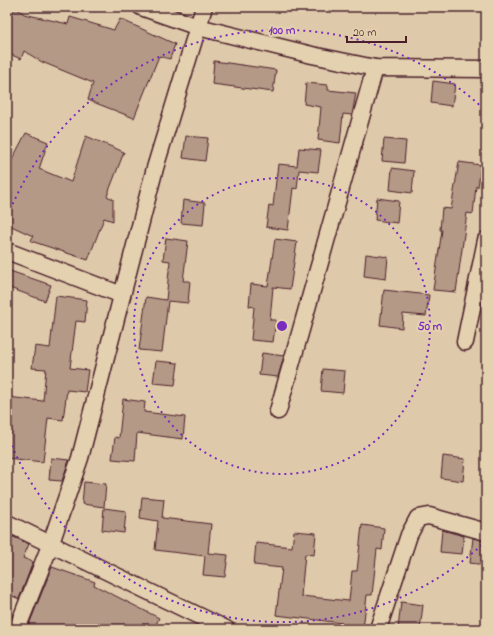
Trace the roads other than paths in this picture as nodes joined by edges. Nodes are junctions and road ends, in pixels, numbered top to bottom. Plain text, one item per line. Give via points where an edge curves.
1 (141, 7) edge
2 (204, 7) edge
3 (198, 27) junction
4 (375, 68) junction
5 (486, 69) edge
6 (486, 240) edge
7 (7, 251) edge
8 (122, 295) junction
9 (465, 342) dead end
10 (278, 411) dead end
11 (7, 523) edge
12 (486, 532) edge
13 (51, 543) junction
14 (17, 629) edge
15 (226, 629) edge
16 (378, 629) edge

1 - 3 street
2 - 3 street
3 - 4 street
3 - 8 street via 155,168
4 - 5 street
4 - 10 street
6 - 9 street
7 - 8 street
8 - 13 street via 80,458
11 - 13 street
12 - 16 street via 429,516 418,518 409,534
13 - 14 street
13 - 15 street

